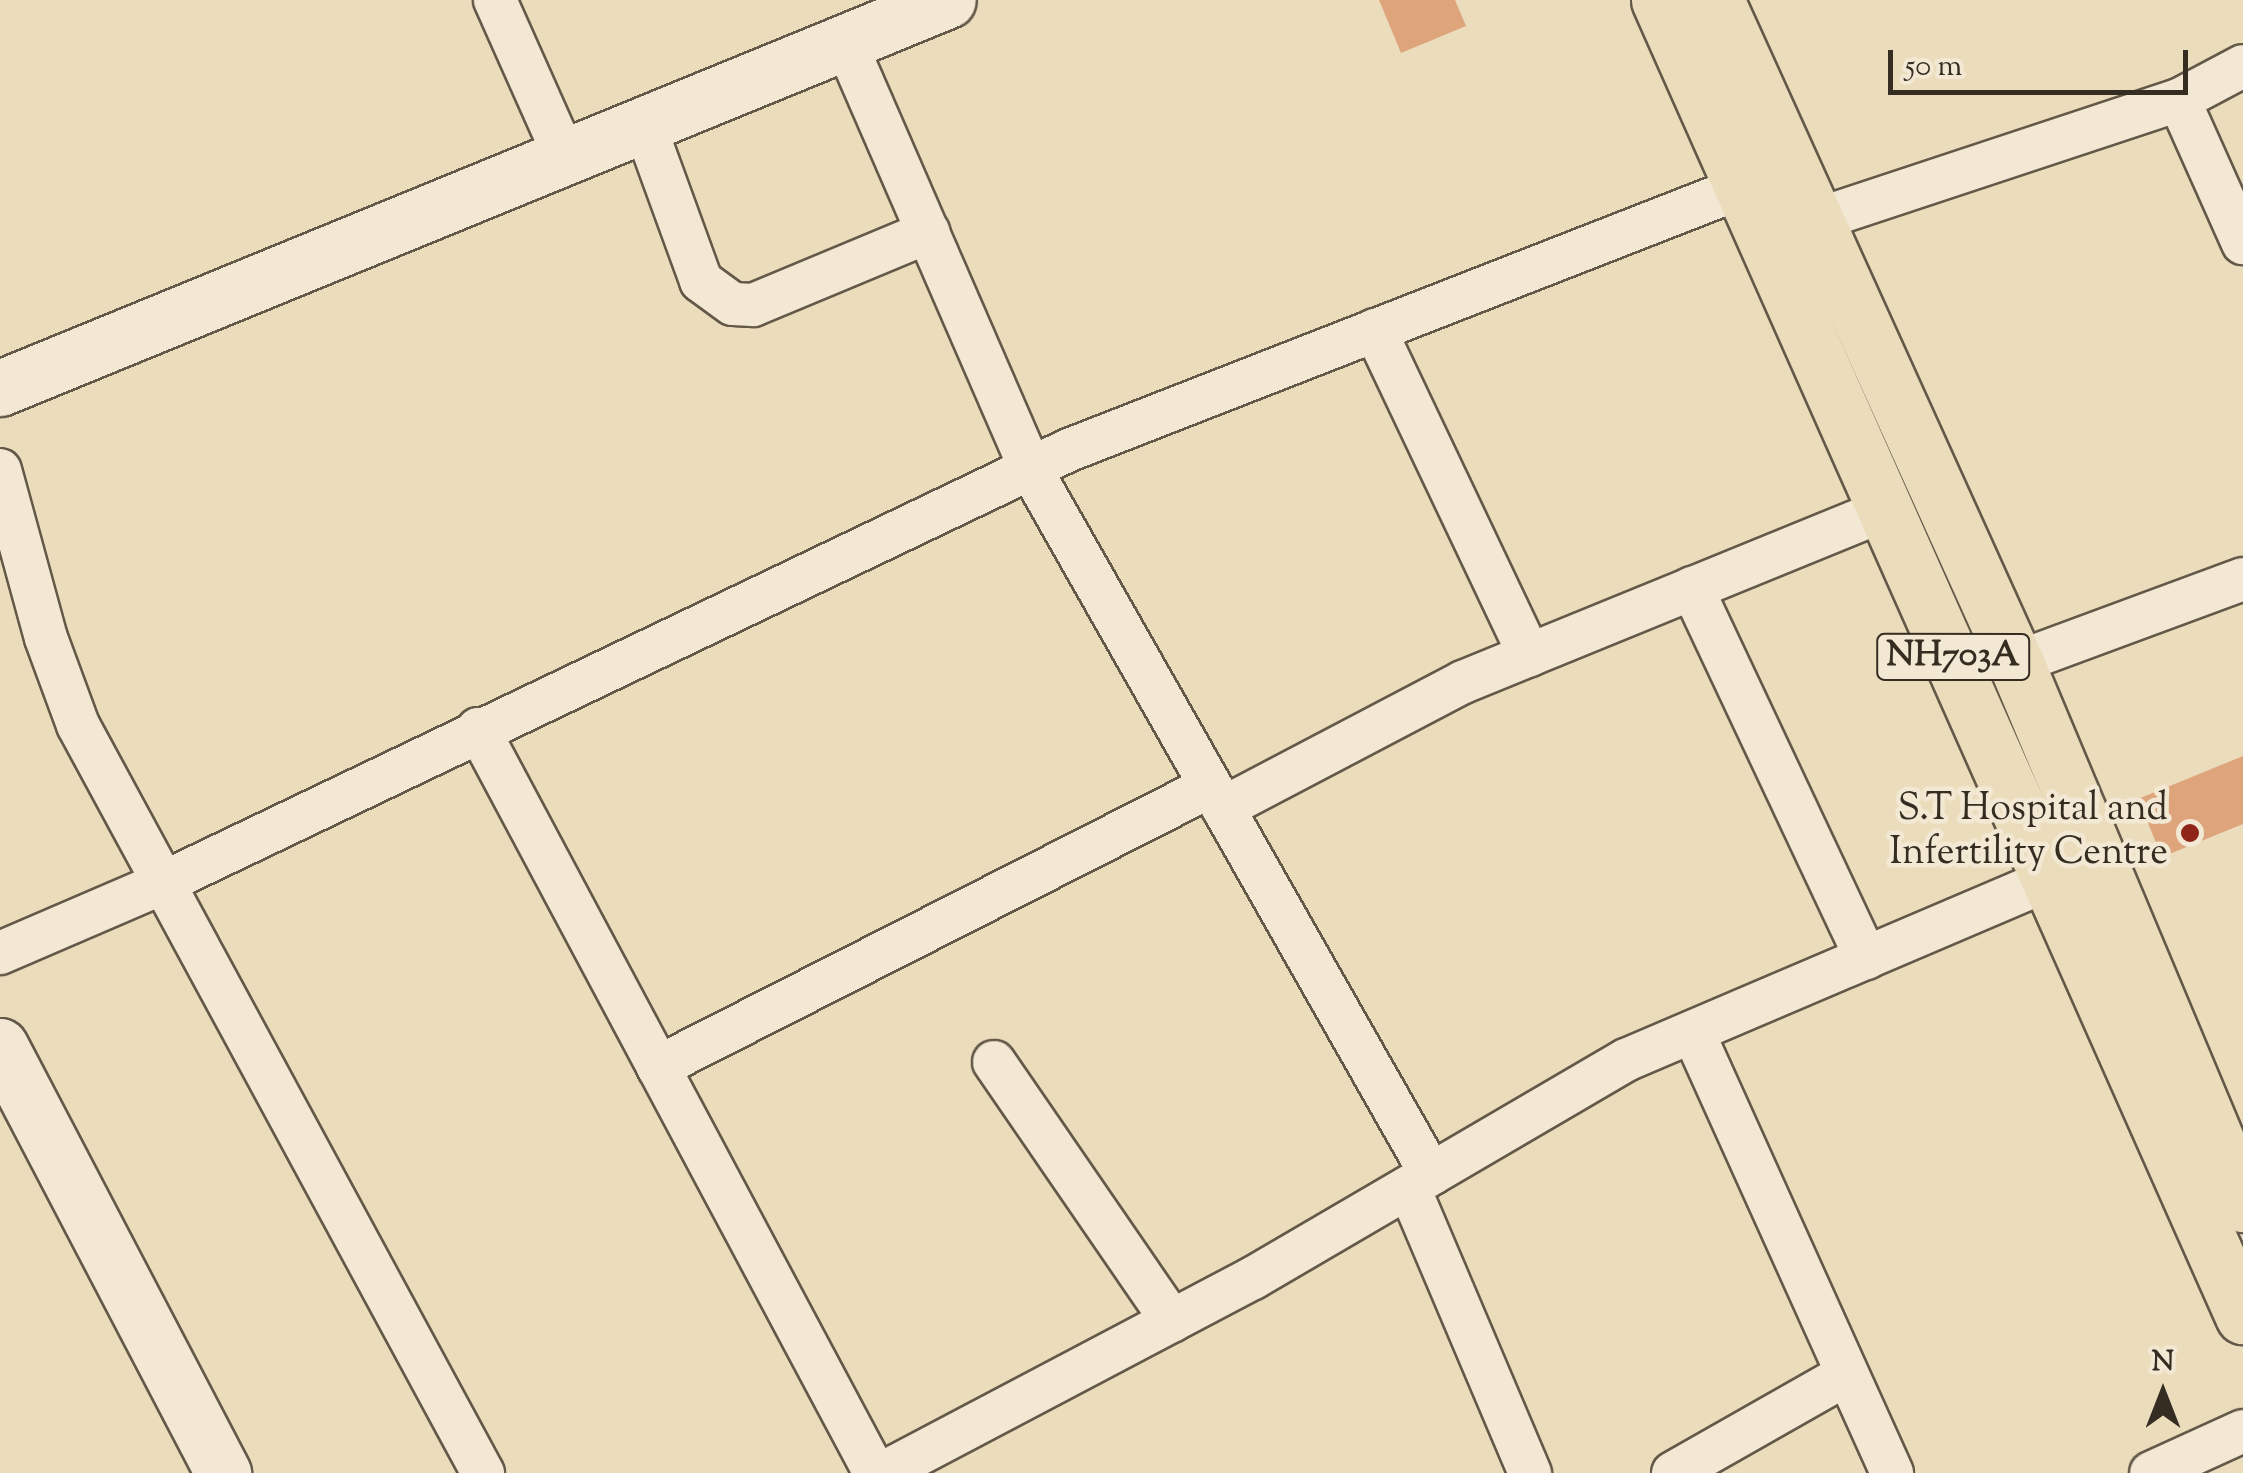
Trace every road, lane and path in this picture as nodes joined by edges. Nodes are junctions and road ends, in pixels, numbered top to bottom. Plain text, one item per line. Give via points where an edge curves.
1 (495, 0) edge
2 (948, 0) edge
3 (1659, 0) edge
4 (1716, 0) edge
5 (845, 42) junction
6 (2243, 66) edge
7 (2179, 100) junction
8 (644, 124) junction
9 (565, 157) junction
10 (1745, 186) junction
11 (1816, 220) junction
12 (928, 232) junction
13 (2243, 243) edge
14 (1374, 330) junction
15 (0, 388) edge
16 (1030, 468) junction
17 (0, 470) edge
18 (1887, 509) junction
19 (2243, 579) edge
20 (1692, 588) junction
21 (1529, 655) junction
22 (2016, 663) junction
23 (478, 729) junction
24 (1217, 797) junction
25 (2050, 878) junction
26 (167, 880) junction
27 (0, 953) edge
28 (1866, 958) junction
29 (1692, 1032) junction
30 (0, 1048) edge
31 (994, 1062) dead end
32 (658, 1067) junction
33 (1420, 1181) junction
34 (2243, 1204) edge
35 (2243, 1316) edge
36 (1172, 1321) junction
37 (1848, 1374) junction
38 (2243, 1432) edge
39 (223, 1473) edge
40 (483, 1473) edge
41 (875, 1473) edge
42 (883, 1473) edge
43 (1530, 1473) edge
44 (1674, 1473) edge
45 (1892, 1473) edge
46 (2150, 1473) edge

1 - 9 street
2 - 5 street
3 - 10 highway, NH703A
4 - 11 highway, NH703A
5 - 8 street
5 - 12 street
6 - 7 street
7 - 11 street
7 - 13 street
8 - 9 street
8 - 12 street via 701,281 733,304 752,305
9 - 15 street
10 - 14 street
10 - 18 highway, NH703A
11 - 22 highway, NH703A
12 - 16 street
14 - 16 street
14 - 21 street
16 - 23 street
16 - 24 street
17 - 26 street via 46,638 78,725
18 - 20 street
18 - 25 highway, NH703A
19 - 22 street
20 - 21 street
20 - 28 street
21 - 24 street
22 - 34 highway, NH703A
23 - 26 street
23 - 32 street
24 - 32 street
24 - 33 street
25 - 28 street
25 - 35 highway, NH703A
26 - 27 street
26 - 40 street
28 - 29 street
29 - 33 street via 1626,1060
29 - 37 street
30 - 39 street
31 - 36 street
32 - 41 street
33 - 36 street
33 - 43 street
36 - 42 street
37 - 44 street
37 - 45 street
38 - 46 street

